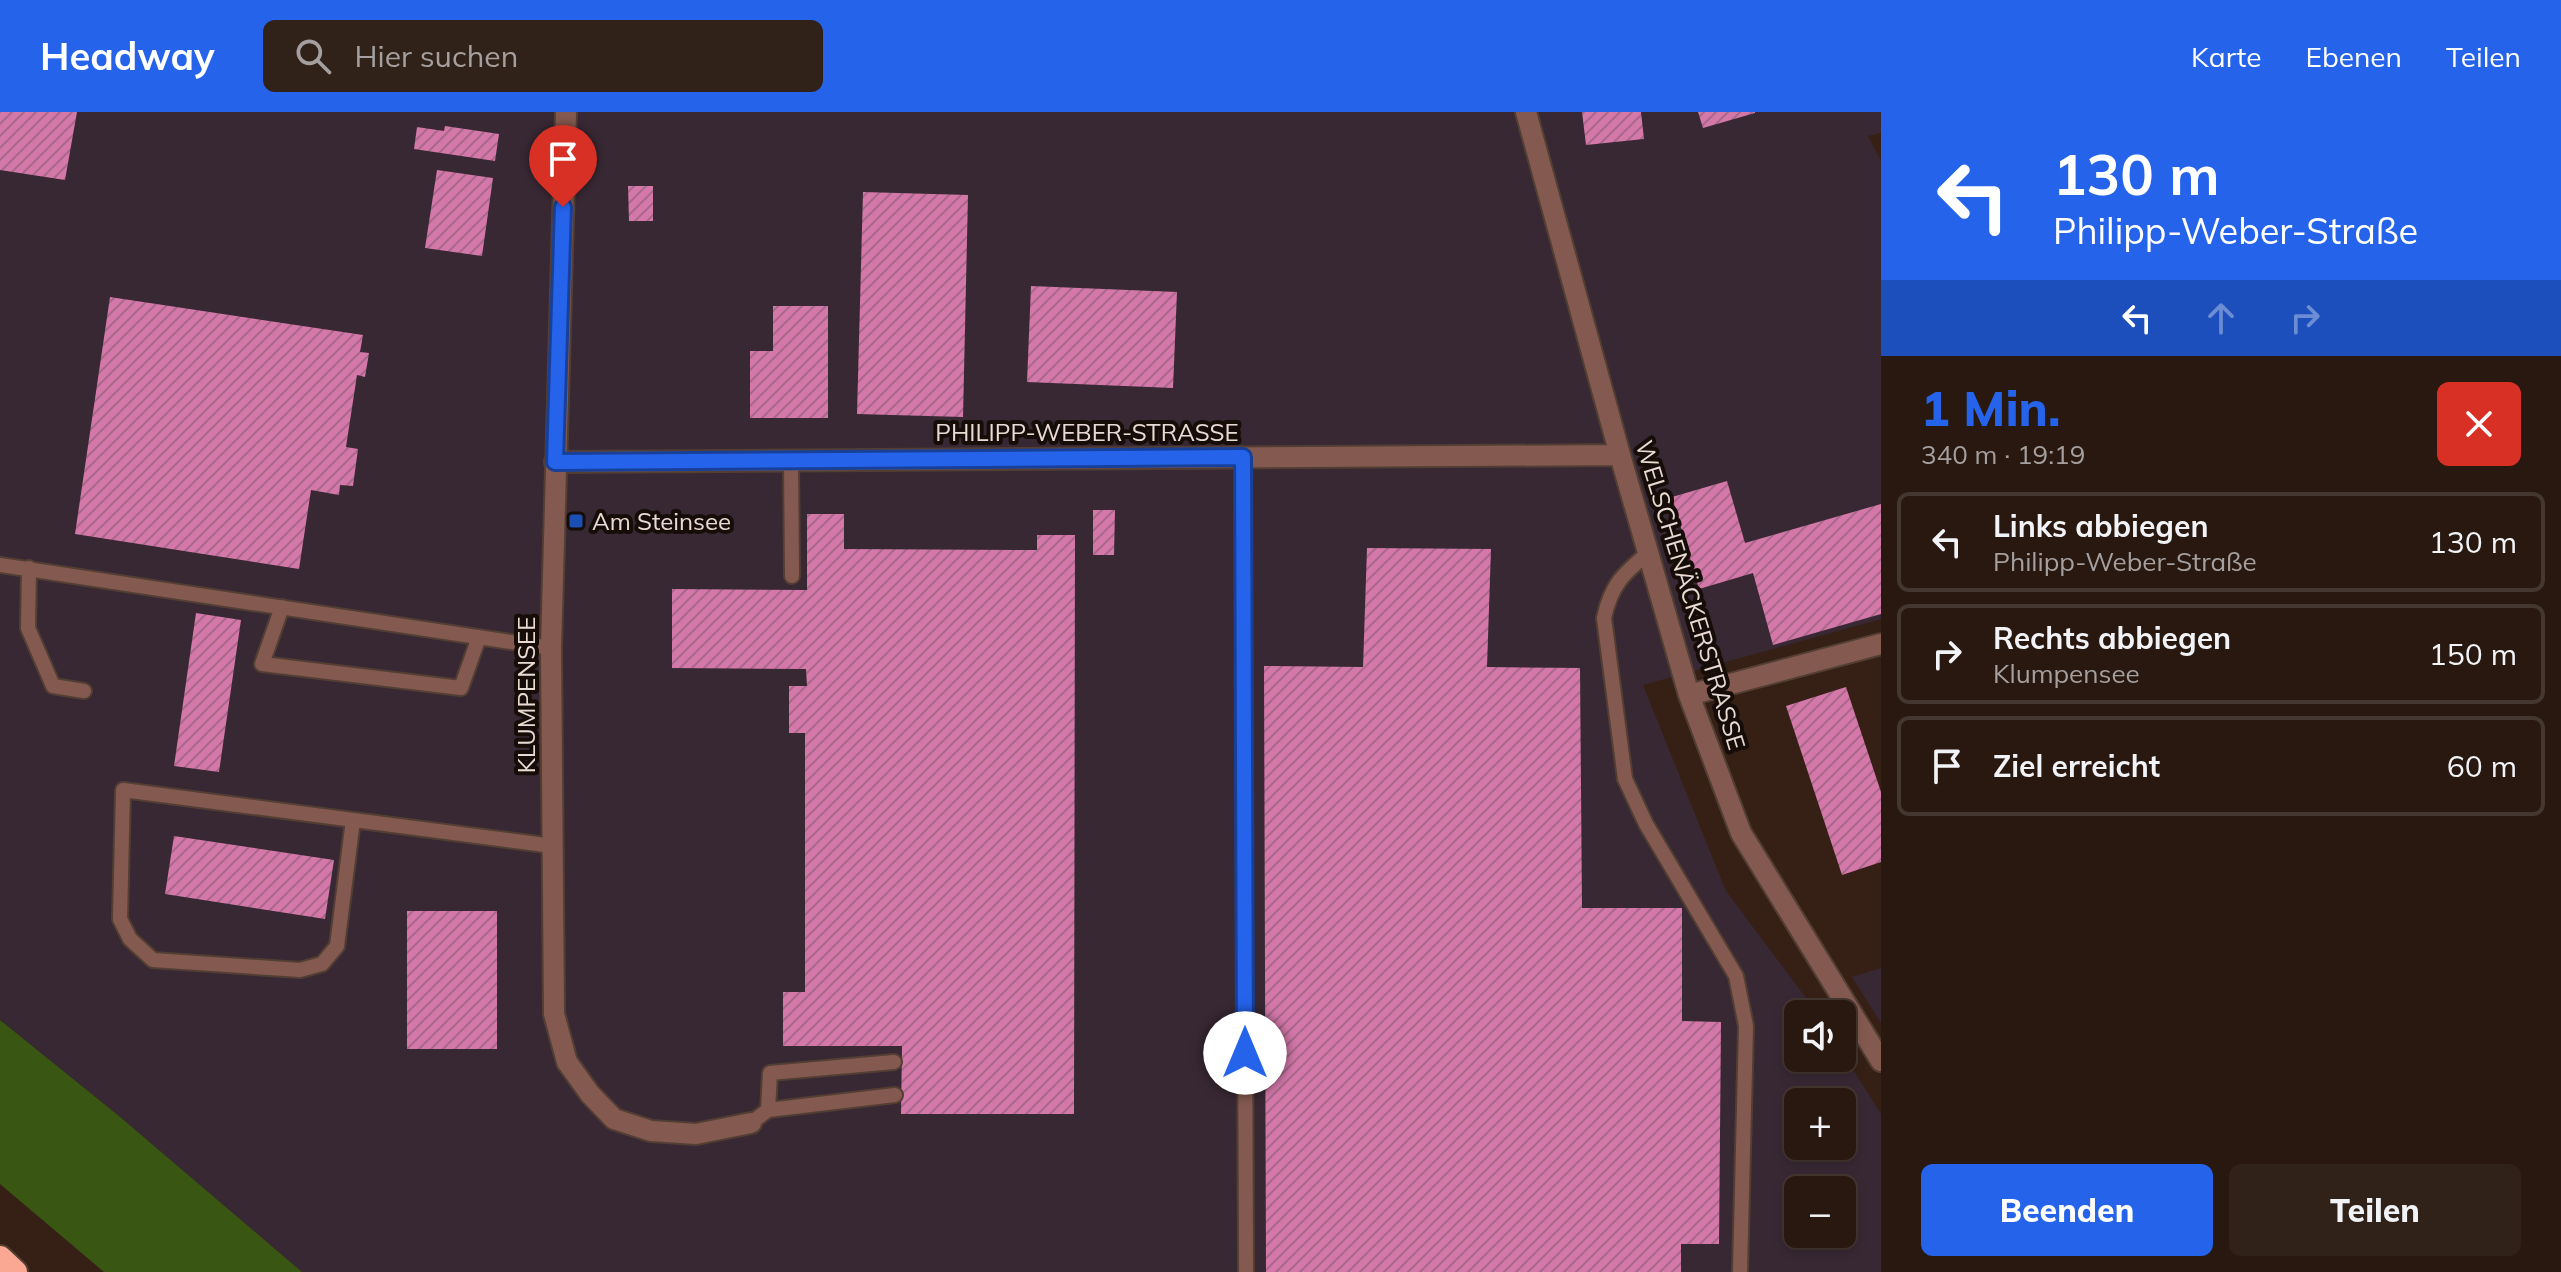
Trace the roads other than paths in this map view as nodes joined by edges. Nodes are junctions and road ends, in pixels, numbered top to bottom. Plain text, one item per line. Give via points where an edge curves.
1 (566, 112) edge
2 (1526, 112) edge
3 (1620, 455) junction
4 (1243, 457) junction
5 (791, 459) junction
6 (555, 462) junction
7 (1648, 553) junction
8 (0, 565) edge
9 (29, 568) junction
10 (792, 576) dead end
11 (282, 607) junction
12 (479, 637) junction
13 (1881, 644) edge
14 (551, 648) junction
15 (84, 691) dead end
16 (1689, 695) junction
17 (353, 820) junction
18 (553, 846) junction
19 (1881, 1061) edge
20 (894, 1062) dead end
21 (895, 1095) dead end
22 (768, 1110) junction
23 (751, 1123) joint
24 (0, 1258) edge
25 (15, 1272) edge
26 (1246, 1272) edge
27 (1740, 1272) edge

1 - 6 street, KLUMPENSEE
2 - 3 street, WELSCHENÄCKERSTRASSE
3 - 4 street, PHILIPP-WEBER-STRASSE
3 - 7 street, WELSCHENÄCKERSTRASSE
4 - 5 street, PHILIPP-WEBER-STRASSE
4 - 26 lane
5 - 6 street, PHILIPP-WEBER-STRASSE
5 - 10 lane
6 - 14 street, KLUMPENSEE
7 - 16 street, WELSCHENÄCKERSTRASSE
7 - 27 lane via 1609,594 1604,618 1625,779 1736,976 1742,999 1746,1026
8 - 9 lane
9 - 11 lane
9 - 15 lane via 28,628 53,686
11 - 12 lane
11 - 12 lane via 262,664 461,688
12 - 14 lane
13 - 16 street
14 - 18 street, KLUMPENSEE
16 - 19 street, WELSCHENÄCKERSTRASSE via 1741,833
17 - 17 lane via 123,790 120,919 130,939 153,960 300,970 322,964 337,946
17 - 18 lane
18 - 23 street, KLUMPENSEE via 554,1014 567,1062 614,1119 651,1131 696,1134
20 - 22 lane via 770,1073
21 - 22 lane
22 - 23 lane
24 - 25 highway

